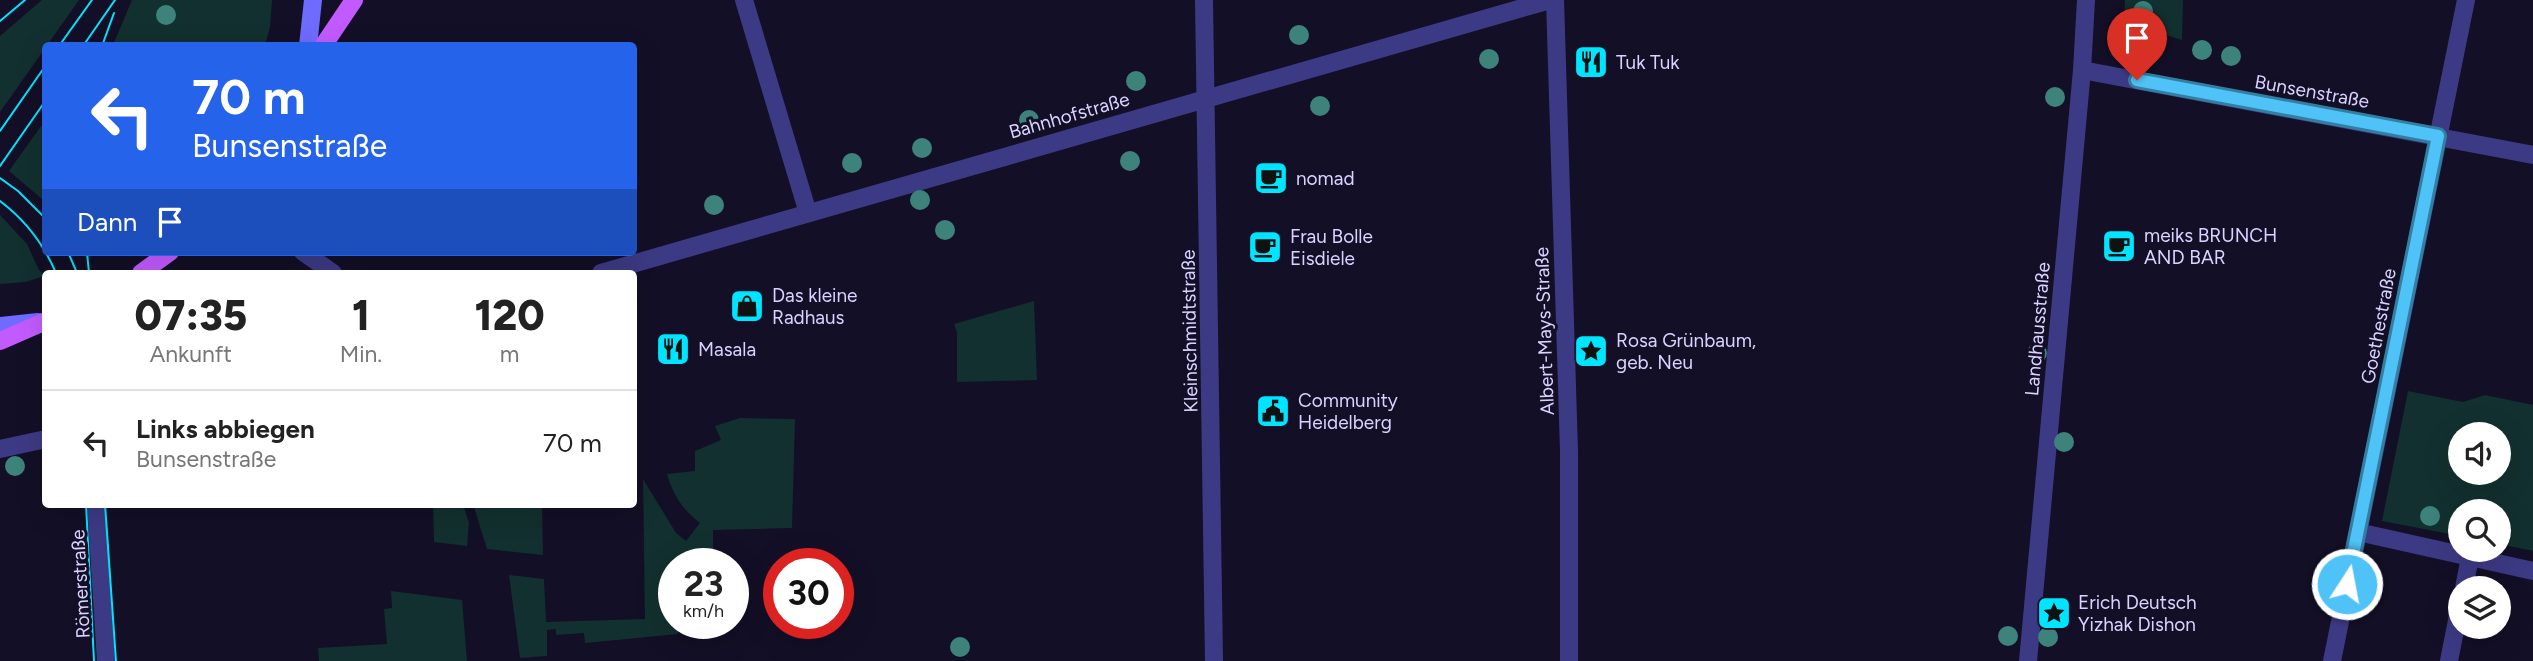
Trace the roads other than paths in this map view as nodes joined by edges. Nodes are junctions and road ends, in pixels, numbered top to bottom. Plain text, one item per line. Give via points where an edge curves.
1 (313, 0) edge
2 (354, 0) edge
3 (744, 0) edge
4 (1204, 0) edge
5 (1552, 0) edge
6 (2087, 0) edge
7 (2466, 0) edge
8 (308, 42) edge
9 (326, 42) edge
10 (2082, 70) junction
11 (1208, 97) junction
12 (2438, 136) junction
13 (2533, 155) edge
14 (807, 213) junction
15 (164, 256) edge
16 (309, 256) edge
17 (145, 270) edge
18 (329, 270) edge
19 (611, 270) edge
20 (42, 321) edge
21 (42, 323) edge
22 (0, 326) edge
23 (0, 341) edge
24 (42, 440) edge
25 (0, 449) edge
26 (96, 508) edge
27 (2358, 532) junction
28 (2448, 552) edge
29 (2492, 562) edge
30 (2533, 571) edge
31 (2453, 639) edge
32 (106, 661) edge
33 (1214, 661) edge
34 (1569, 661) edge
35 (2028, 661) edge
36 (2332, 661) edge
37 (2449, 661) edge

1 - 8 main road
2 - 9 main road
3 - 14 street
4 - 11 street, Kleinschmidtstraße
5 - 11 street, Bahnhofstraße
5 - 34 street, Albert-Mays-Straße via 1569,451
6 - 10 street, Landhausstraße
7 - 12 street, Goethestraße
10 - 12 street, Bunsenstraße
10 - 35 street, Landhausstraße
11 - 14 street, Bahnhofstraße
11 - 33 street, Kleinschmidtstraße
12 - 13 street, Bunsenstraße
12 - 27 street, Goethestraße
14 - 19 street, Bahnhofstraße
15 - 17 main road
16 - 18 street
20 - 22 main road
21 - 23 main road
24 - 25 street
26 - 32 street, Römerstraße
27 - 28 street
27 - 36 street, Goethestraße
29 - 30 street
31 - 37 street

